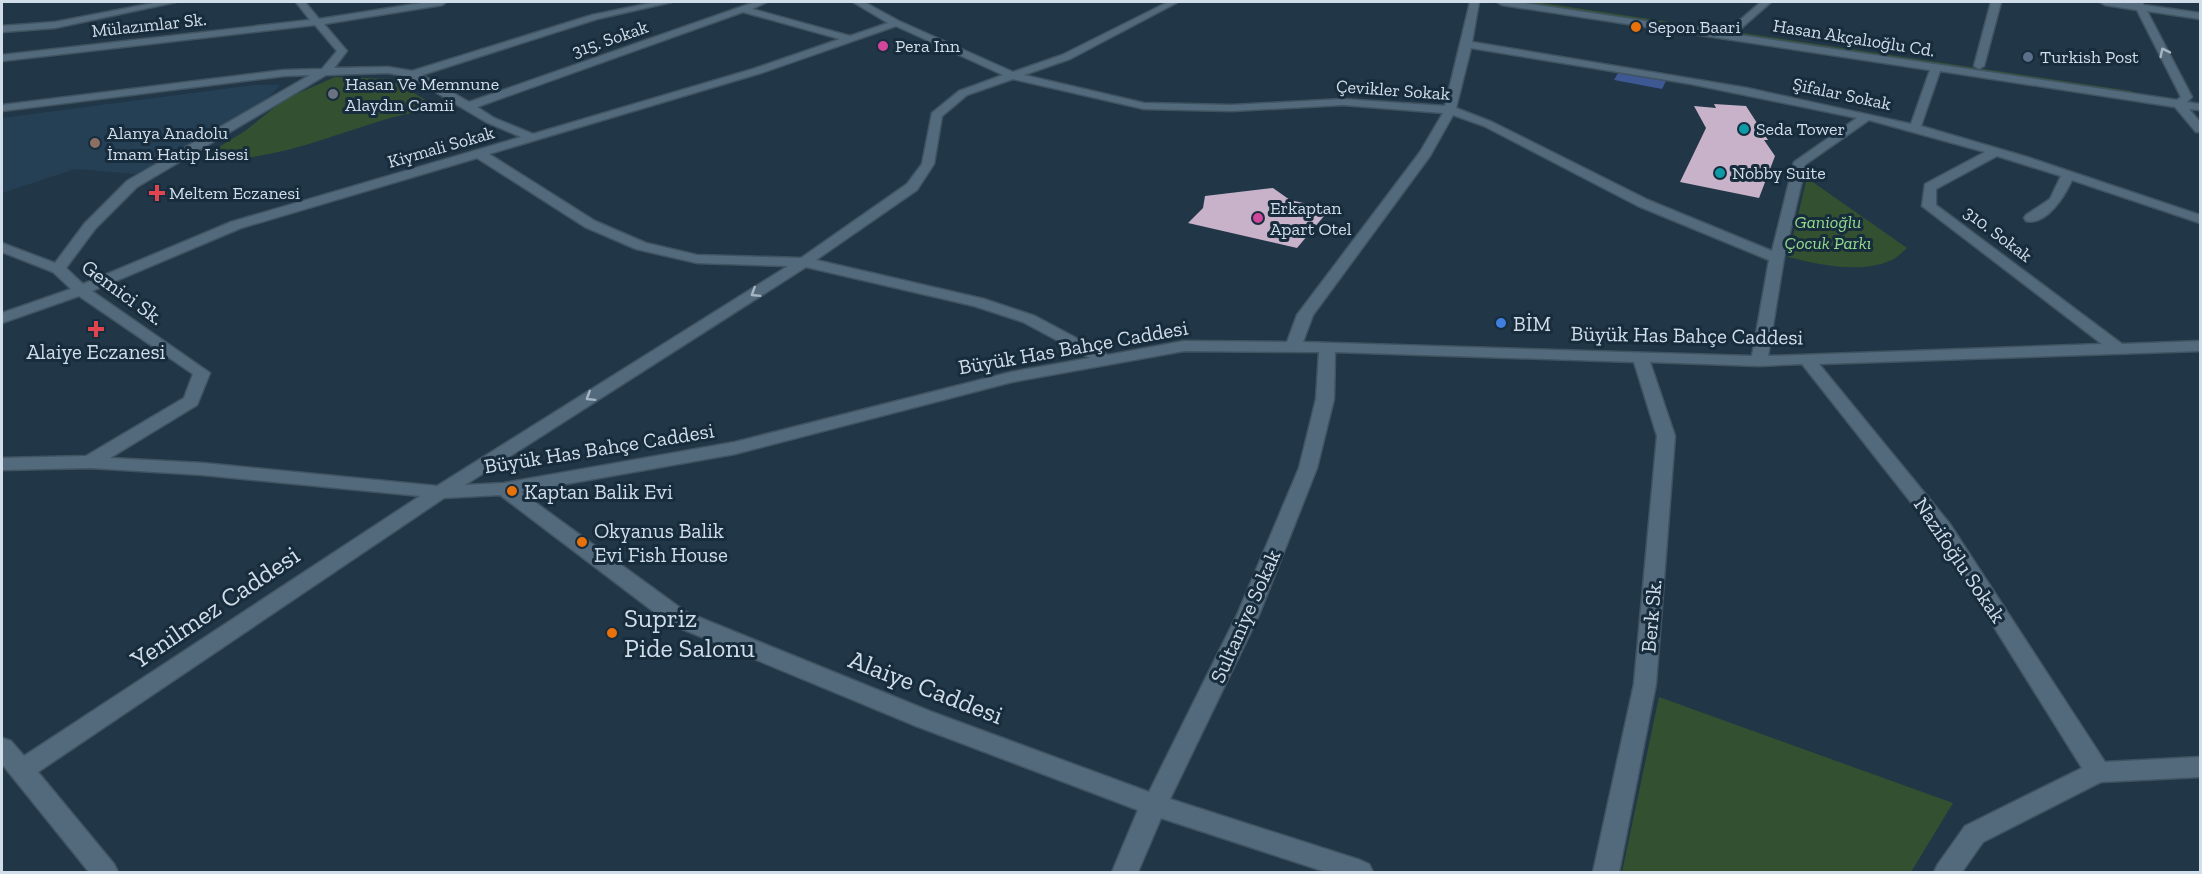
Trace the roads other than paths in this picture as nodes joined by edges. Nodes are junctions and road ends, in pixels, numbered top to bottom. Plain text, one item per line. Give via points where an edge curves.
1 (171, 2) edge
2 (300, 2) edge
3 (442, 2) edge
4 (667, 2) edge
5 (762, 2) edge
6 (858, 2) edge
7 (1174, 2) edge
8 (1475, 2) edge
9 (1503, 2) edge
10 (1553, 2) edge
11 (1766, 2) edge
12 (1996, 2) edge
13 (2106, 2) edge
14 (2140, 4) edge
15 (743, 9) junction
16 (2200, 16) edge
17 (317, 22) junction
18 (896, 23) junction
19 (2, 29) edge
20 (1735, 29) junction
21 (851, 39) junction
22 (1467, 44) junction
23 (2, 58) edge
24 (1979, 66) junction
25 (1936, 67) junction
26 (327, 70) junction
27 (413, 74) junction
28 (1014, 76) junction
29 (2200, 99) edge
30 (2182, 100) junction
31 (469, 106) junction
32 (2200, 106) edge
33 (2, 108) edge
34 (1450, 110) junction
35 (1866, 117) junction
36 (1915, 128) junction
37 (2200, 129) edge
38 (533, 138) junction
39 (1995, 152) junction
40 (480, 154) junction
41 (2068, 175) junction
42 (2031, 218) dead end
43 (2200, 219) edge
44 (2, 247) edge
45 (1777, 258) junction
46 (804, 262) junction
47 (58, 269) junction
48 (81, 290) junction
49 (2, 318) edge
50 (2200, 346) edge
51 (1327, 347) junction
52 (1293, 348) junction
53 (2117, 348) junction
54 (1641, 359) junction
55 (1806, 359) junction
56 (1106, 360) junction
57 (1759, 361) junction
58 (90, 462) junction
59 (2, 464) edge
60 (504, 489) junction
61 (440, 492) junction
62 (2, 747) edge
63 (2200, 767) edge
64 (22, 770) junction
65 (2098, 772) junction
66 (1155, 805) junction
67 (105, 873) edge
68 (1125, 873) edge
69 (1360, 873) edge
70 (1606, 873) edge
71 (1947, 873) edge

1 - 19 street via 55,24
2 - 17 street
3 - 17 street, Mülazımlar Sk.
4 - 27 street via 595,17
5 - 15 street, 315. Sokak
6 - 18 street, Çevikler Sokak
7 - 28 street, Yenilmez Caddesi via 1066,57
8 - 22 street
9 - 25 street, Hasan Akçalıoğlu Cd.
10 - 20 street, Hasan Akçalıoğlu Cd.
11 - 20 street
12 - 24 street
13 - 14 street
14 - 16 street
30 -> 14 street
15 - 21 street
15 - 31 street, 315. Sokak
17 - 23 street, Mülazımlar Sk.
17 - 26 street via 342,51
18 - 21 street, Kiymali Sokak
18 - 28 street, Çevikler Sokak
20 - 24 street, Hasan Akçalıoğlu Cd.
21 - 38 street, Kiymali Sokak
22 - 34 street
22 - 35 street, Şifalar Sokak via 1671,76
24 - 30 street, Hasan Akçalıoğlu Cd.
25 - 30 street, Hasan Akçalıoğlu Cd.
25 - 36 street
26 - 27 street
26 - 33 street
26 - 47 street, Gemici Sk. via 132,184 90,226
27 - 31 street
28 - 34 street, Çevikler Sokak via 1144,106 1232,108 1343,102
28 - 46 street, Yenilmez Caddesi via 963,93 936,115 928,164 912,187
29 - 30 street, Hasan Akçalıoğlu Cd.
30 - 32 street
30 - 37 street
31 - 38 street via 490,120
34 - 45 street, Çevikler Sokak via 1488,124 1643,203
34 - 52 street via 1426,153 1305,315
35 - 36 street, Şifalar Sokak
35 - 45 street via 1800,162
36 - 39 street, Şifalar Sokak
38 - 40 street, Kiymali Sokak
39 - 41 street, Şifalar Sokak
39 - 53 street, 310. Sokak via 1930,187 1929,206
40 - 46 street via 590,224 641,246 697,259
40 - 48 street, Kiymali Sokak via 236,225
41 - 42 street via 2055,201
41 - 43 street, Şifalar Sokak
44 - 47 street
45 - 57 street
46 - 56 street via 979,302 1029,319
46 -> 61 street, Yenilmez Caddesi
47 - 48 street, Gemici Sk.
48 - 49 street, Kiymali Sokak
48 - 58 street, Gemici Sk. via 202,373 192,401
50 - 53 street, Büyük Has Bahçe Caddesi
51 - 52 street, Büyük Has Bahçe Caddesi
51 - 54 street, Büyük Has Bahçe Caddesi
51 - 66 street, Sultaniye Sokak via 1325,399 1308,468 1248,615
52 - 56 street, Büyük Has Bahçe Caddesi via 1184,346
53 - 55 street, Büyük Has Bahçe Caddesi
54 - 57 street, Büyük Has Bahçe Caddesi
54 - 70 street, Berk Sk. via 1666,436 1646,684
55 - 57 street, Büyük Has Bahçe Caddesi
55 - 65 street, Nazifoğlu Sokak via 1943,529
56 - 60 street, Büyük Has Bahçe Caddesi via 1011,377 735,448
58 - 59 street, Büyük Has Bahçe Caddesi
58 - 61 street, Büyük Has Bahçe Caddesi
60 - 61 street, Büyük Has Bahçe Caddesi
60 - 66 street, Alaiye Caddesi via 678,618 924,719
61 - 64 street, Yenilmez Caddesi
62 - 64 street
63 - 65 street
64 - 67 street
65 - 71 street via 1974,834
66 - 68 street, Sultaniye Sokak
66 - 69 street, Alaiye Caddesi

